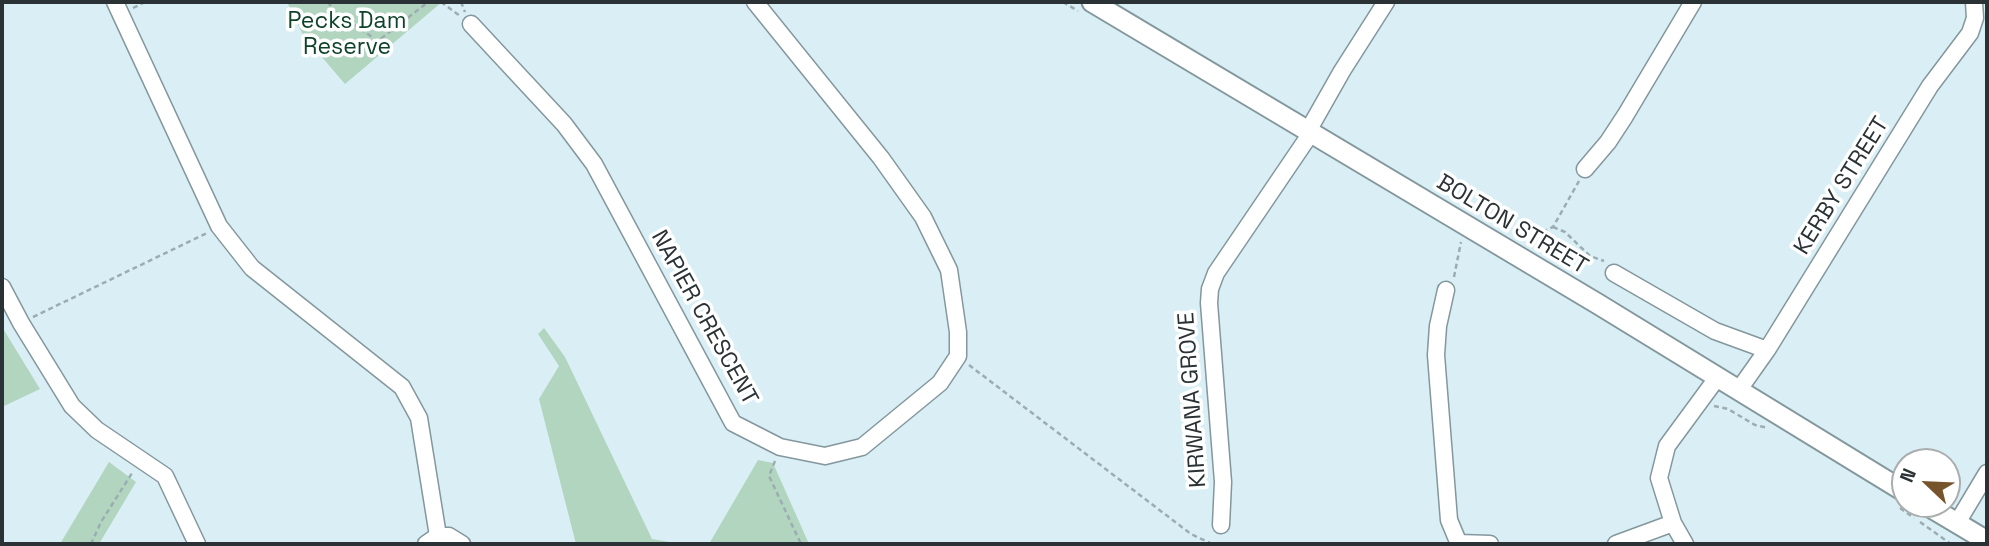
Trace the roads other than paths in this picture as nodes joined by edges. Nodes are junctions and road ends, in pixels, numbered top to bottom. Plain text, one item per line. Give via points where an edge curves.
1 (115, 2) edge
2 (755, 2) edge
3 (1092, 2) edge
4 (1386, 2) edge
5 (1693, 2) edge
6 (1974, 2) edge
7 (471, 24) road end
8 (1310, 132) junction
9 (1585, 169) road end
10 (1614, 273) road end
11 (2, 287) edge
12 (1446, 290) road end
13 (1767, 350) junction
14 (1717, 378) junction
15 (1738, 391) junction
16 (1987, 473) edge
17 (1891, 492) edge
18 (1949, 518) edge
19 (1673, 523) junction
20 (1957, 523) junction
21 (1221, 525) dead end
22 (432, 540) edge
23 (1987, 541) edge
24 (197, 544) edge
25 (462, 544) edge
26 (1459, 544) edge
27 (1490, 544) edge
28 (1616, 544) edge
29 (1685, 544) edge

1 - 22 street via 219,226 252,268 402,387 419,418
2 - 7 street, NAPIER CRESCENT via 881,158 923,217 949,270 958,356 940,383 862,447 825,456 780,447 733,423 594,164 564,124
3 - 8 main road, BOLTON STREET
4 - 8 street, KIRWANA GROVE
5 - 9 street via 1625,116
6 - 13 street, KERBY STREET via 1970,33 1925,95
8 - 14 main road, BOLTON STREET
8 - 21 street, KIRWANA GROVE via 1216,273 1210,289 1223,482
10 - 13 street, BOLTON STREET via 1715,331
11 - 24 street via 72,406 97,430 165,476
12 - 26 street via 1436,355 1450,520
13 - 15 street, KERBY STREET
14 - 15 main road, BOLTON STREET
14 - 19 street via 1667,446 1659,478
15 - 17 main road, BOLTON STREET
16 - 20 street
18 - 20 main road
19 - 28 street
19 - 29 street
20 - 23 main road
22 - 25 street via 449,536
26 - 27 street

